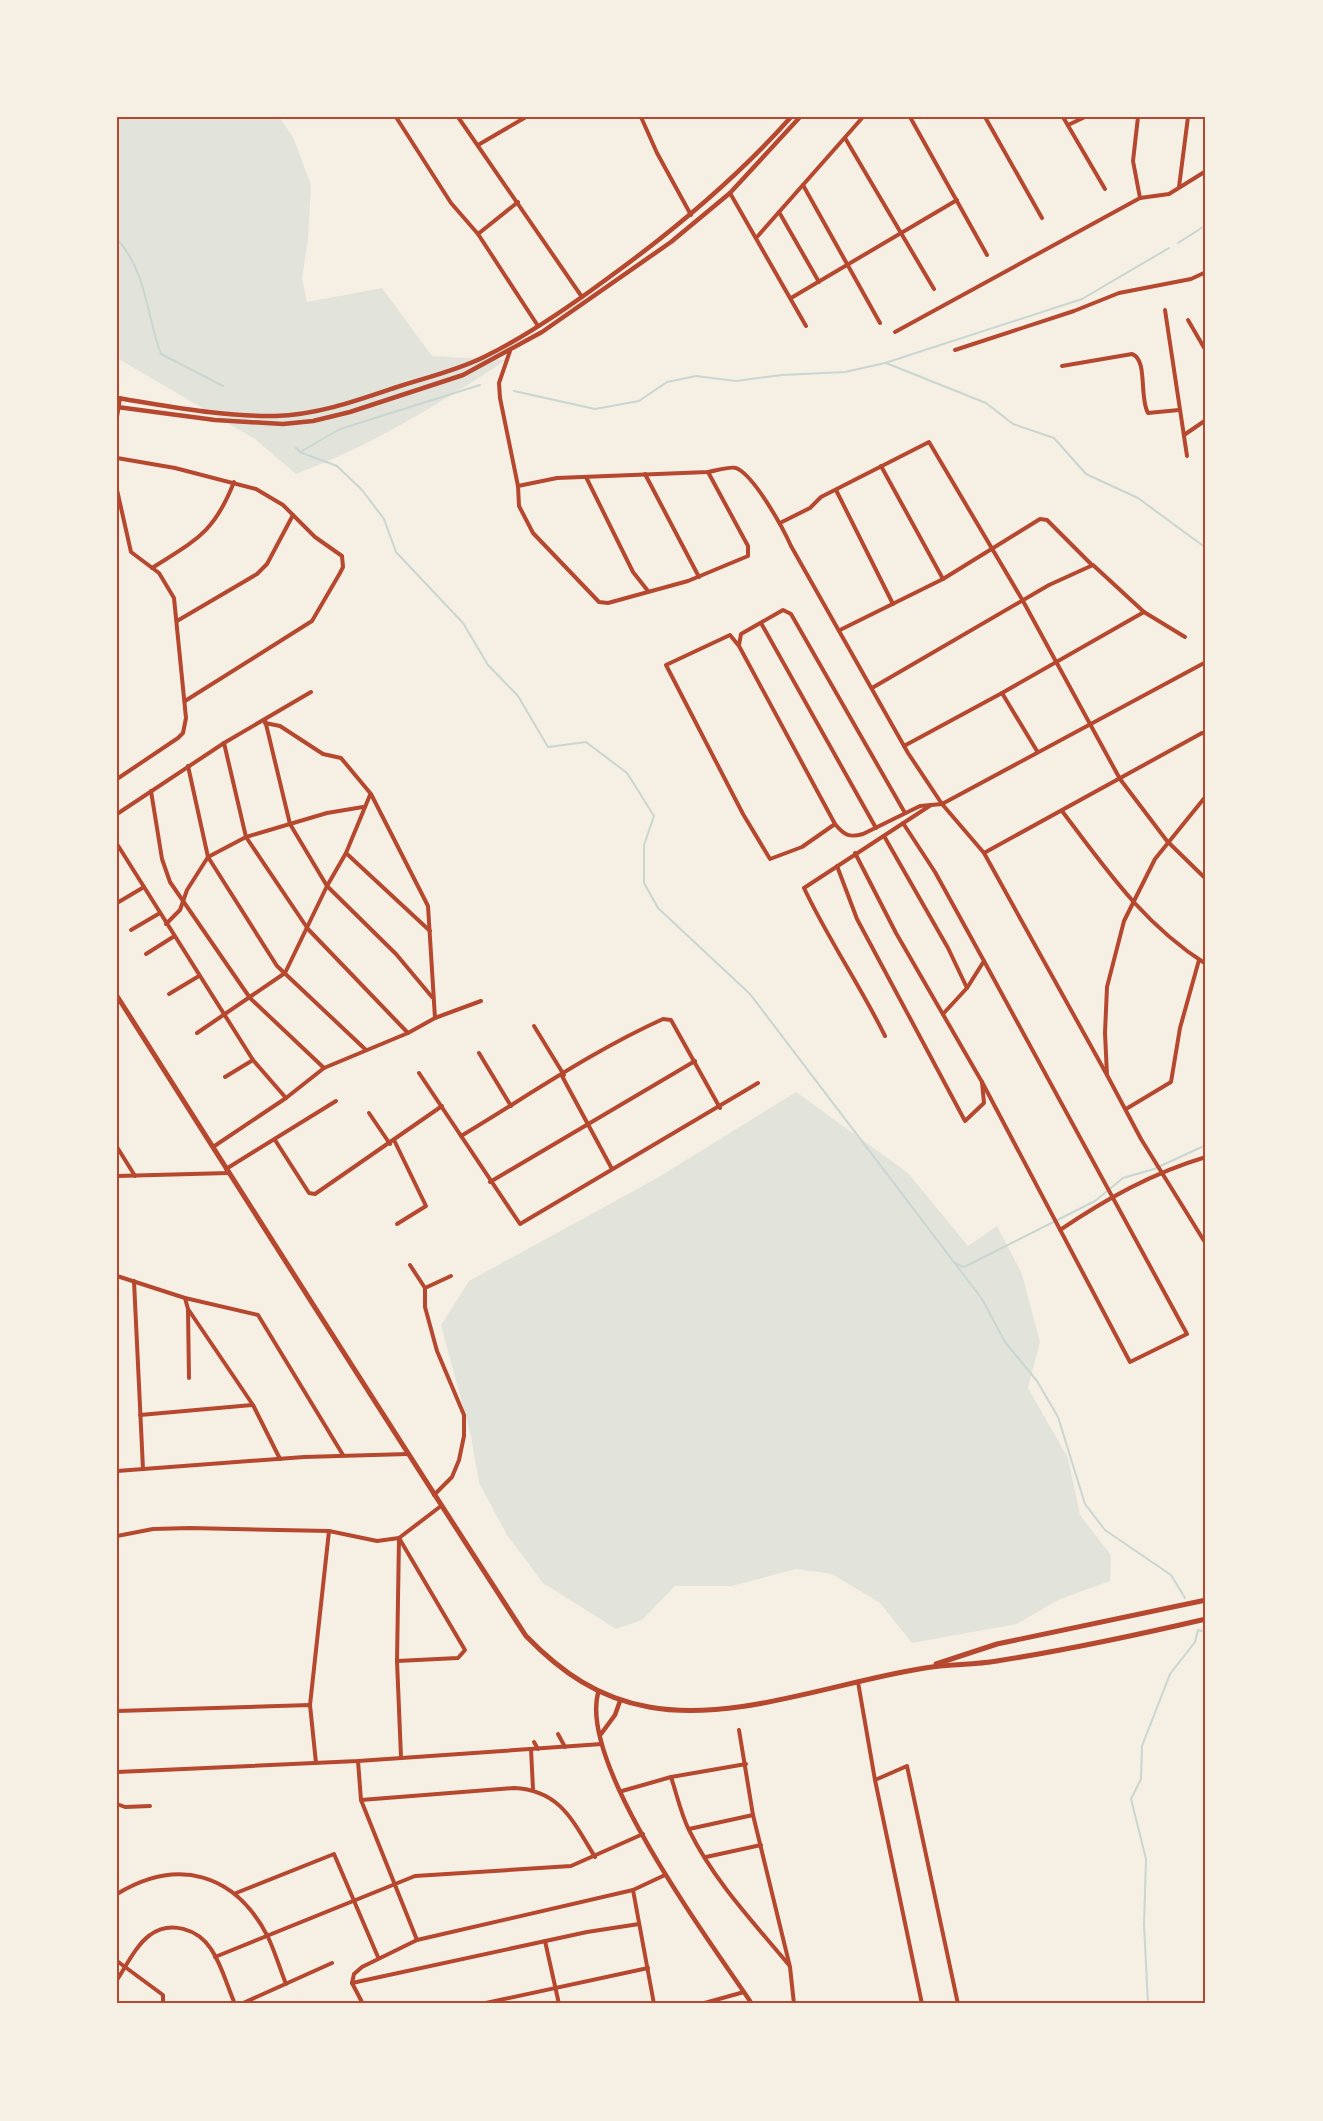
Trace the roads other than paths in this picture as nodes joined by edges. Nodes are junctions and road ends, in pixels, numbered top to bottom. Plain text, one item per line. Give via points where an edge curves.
1 (396, 117) edge
2 (458, 117) edge
3 (526, 117) edge
4 (642, 117) edge
5 (791, 117) edge
6 (800, 117) edge
7 (863, 117) edge
8 (910, 117) edge
9 (985, 117) edge
10 (1063, 117) edge
11 (1084, 117) edge
12 (1138, 117) edge
13 (1188, 117) edge
14 (1068, 126) junction
15 (845, 138) junction
16 (478, 145) junction
17 (1206, 171) edge
18 (803, 185) junction
19 (1179, 187) junction
20 (1105, 189) dead end
21 (730, 193) junction
22 (1140, 198) junction
23 (957, 200) junction
24 (518, 201) junction
25 (779, 212) junction
26 (691, 215) junction
27 (1042, 218) dead end
28 (478, 234) junction
29 (902, 234) junction
30 (757, 237) junction
31 (987, 255) dead end
32 (847, 266) junction
33 (1206, 272) edge
34 (819, 282) junction
35 (934, 289) dead end
36 (582, 297) junction
37 (791, 298) junction
38 (1165, 310) dead end
39 (1188, 320) dead end
40 (880, 323) dead end
41 (538, 326) junction
42 (806, 326) dead end
43 (895, 332) dead end
44 (955, 350) dead end
45 (510, 351) junction
46 (1206, 351) edge
47 (1062, 366) dead end
48 (118, 398) edge
49 (118, 407) edge
50 (1179, 410) junction
51 (117, 417) edge
52 (1206, 420) edge
53 (1184, 435) junction
54 (1187, 456) dead end
55 (117, 458) edge
56 (881, 466) junction
57 (708, 472) junction
58 (645, 473) junction
59 (586, 477) junction
60 (234, 482) junction
61 (518, 486) junction
62 (117, 490) edge
63 (836, 490) junction
64 (293, 515) junction
65 (780, 522) junction
66 (992, 548) junction
67 (1093, 565) junction
68 (152, 568) junction
69 (699, 577) junction
70 (943, 579) junction
71 (649, 591) junction
72 (1023, 601) junction
73 (893, 604) junction
74 (1144, 612) junction
75 (177, 621) junction
76 (761, 623) junction
77 (840, 630) junction
78 (1185, 638) dead end
79 (739, 646) junction
80 (1057, 662) junction
81 (1206, 662) edge
82 (872, 688) junction
83 (311, 692) dead end
84 (1002, 693) junction
85 (185, 701) junction
86 (265, 722) junction
87 (1089, 722) junction
88 (1206, 734) edge
89 (224, 743) junction
90 (904, 746) junction
91 (1037, 751) junction
92 (188, 766) junction
93 (117, 779) edge
94 (1120, 779) junction
95 (151, 791) junction
96 (371, 794) junction
97 (1206, 796) edge
98 (942, 804) junction
99 (932, 805) junction
100 (364, 806) junction
101 (1061, 811) junction
102 (905, 813) junction
103 (117, 814) edge
104 (903, 823) junction
105 (290, 824) junction
106 (834, 824) junction
107 (876, 828) junction
108 (884, 836) junction
109 (246, 837) junction
110 (1167, 841) junction
111 (117, 844) edge
112 (346, 853) junction
113 (855, 853) junction
114 (984, 854) junction
115 (207, 857) junction
116 (837, 866) junction
117 (1206, 879) edge
118 (327, 886) junction
119 (144, 887) junction
120 (183, 900) junction
121 (117, 903) edge
122 (1132, 903) junction
123 (160, 913) junction
124 (166, 924) junction
125 (308, 929) junction
126 (131, 930) dead end
127 (430, 932) junction
128 (173, 937) junction
129 (146, 954) dead end
130 (1198, 960) junction
131 (984, 961) junction
132 (1206, 964) edge
133 (285, 973) junction
134 (199, 976) junction
135 (967, 988) junction
136 (169, 994) dead end
137 (117, 996) edge
138 (250, 998) junction
139 (432, 998) junction
140 (481, 1001) dead end
141 (943, 1014) junction
142 (225, 1015) junction
143 (435, 1018) junction
144 (534, 1026) dead end
145 (197, 1033) dead end
146 (408, 1033) junction
147 (885, 1036) dead end
148 (366, 1050) junction
149 (479, 1053) dead end
150 (253, 1060) junction
151 (695, 1061) junction
152 (324, 1068) junction
153 (419, 1073) dead end
154 (563, 1075) junction
155 (1107, 1075) junction
156 (225, 1077) dead end
157 (982, 1082) junction
158 (758, 1083) dead end
159 (286, 1098) junction
160 (336, 1101) dead end
161 (442, 1106) junction
162 (511, 1106) junction
163 (720, 1108) junction
164 (1126, 1109) junction
165 (369, 1113) dead end
166 (587, 1124) junction
167 (461, 1136) junction
168 (275, 1140) junction
169 (392, 1142) junction
170 (117, 1147) edge
171 (213, 1147) junction
172 (1206, 1157) edge
173 (612, 1169) junction
174 (228, 1171) junction
175 (1162, 1172) junction
176 (117, 1176) edge
177 (135, 1176) junction
178 (490, 1182) junction
179 (1112, 1195) junction
180 (397, 1224) dead end
181 (1060, 1230) junction
182 (1206, 1244) edge
183 (410, 1265) dead end
184 (117, 1276) edge
185 (451, 1276) dead end
186 (134, 1281) junction
187 (425, 1288) junction
188 (185, 1298) junction
189 (188, 1309) junction
190 (189, 1378) dead end
191 (253, 1405) junction
192 (140, 1415) junction
193 (408, 1454) junction
194 (343, 1455) junction
195 (280, 1459) junction
196 (143, 1469) junction
197 (117, 1471) edge
198 (434, 1495) junction
199 (441, 1506) junction
200 (329, 1531) junction
201 (117, 1536) edge
202 (399, 1538) junction
203 (1206, 1600) edge
204 (1206, 1619) edge
205 (397, 1661) junction
206 (926, 1668) junction
207 (858, 1681) junction
208 (598, 1692) junction
209 (620, 1701) junction
210 (310, 1705) junction
211 (117, 1711) edge
212 (739, 1730) dead end
213 (558, 1734) dead end
214 (601, 1734) junction
215 (534, 1742) dead end
216 (602, 1744) junction
217 (565, 1747) junction
218 (531, 1749) junction
219 (538, 1749) junction
220 (401, 1757) junction
221 (358, 1761) junction
222 (316, 1763) junction
223 (746, 1764) junction
224 (117, 1772) edge
225 (671, 1777) junction
226 (874, 1780) junction
227 (533, 1789) junction
228 (1206, 1790) edge
229 (622, 1791) junction
230 (361, 1800) junction
231 (117, 1804) edge
232 (150, 1806) dead end
233 (753, 1815) junction
234 (689, 1829) junction
235 (643, 1834) junction
236 (761, 1845) junction
237 (595, 1857) junction
238 (706, 1857) junction
239 (665, 1875) junction
240 (395, 1884) junction
241 (633, 1890) junction
242 (236, 1893) junction
243 (117, 1894) edge
244 (353, 1899) junction
245 (639, 1924) junction
246 (267, 1936) junction
247 (417, 1940) junction
248 (545, 1941) junction
249 (215, 1956) junction
250 (378, 1957) junction
251 (117, 1961) edge
252 (332, 1963) dead end
253 (1205, 1966) edge
254 (125, 1967) junction
255 (790, 1967) junction
256 (648, 1968) junction
257 (117, 1980) edge
258 (352, 1983) junction
259 (286, 1984) junction
260 (555, 1988) junction
261 (744, 1992) junction
262 (707, 2003) edge
263 (163, 2004) edge
264 (235, 2004) edge
265 (241, 2004) edge
266 (363, 2004) edge
267 (480, 2004) edge
268 (559, 2004) edge
269 (654, 2004) edge
270 (700, 2004) edge
271 (752, 2004) edge
272 (794, 2004) edge
273 (922, 2004) edge
274 (958, 2004) edge
275 (1205, 2004) edge

1 - 28 street via 451,203
2 - 16 street
3 - 16 street
4 - 26 street
5 - 26 street via 725,186
6 - 21 street
7 - 15 street
8 - 23 street
9 - 27 street
10 - 14 street
11 - 14 street
12 - 22 street via 1133,161
13 - 19 street
14 - 20 street
15 - 18 street
15 - 29 street
16 - 24 street
17 - 19 street
18 - 25 street
18 - 32 street
19 - 22 street via 1169,194
21 - 30 street
21 - 45 street via 626,276
22 - 43 street
23 - 29 street
23 - 31 street
24 - 28 street
24 - 36 street
25 - 30 street
25 - 34 street
26 - 36 street
28 - 41 street
29 - 32 street
29 - 35 street
30 - 37 street
32 - 34 street
32 - 40 street
33 - 44 street via 1191,279 1119,293
34 - 37 street
36 - 41 street
37 - 42 street
38 - 50 street
39 - 46 street
41 - 48 street via 460,367 312,412 241,414
45 - 49 street via 463,375 313,421 283,424 215,420
45 - 61 street via 499,383
47 - 50 street via 1132,354 1141,360 1148,413
48 - 49 street
49 - 51 street
50 - 53 street
52 - 53 street
53 - 54 street
55 - 60 street
56 - 63 street
56 - 66 street via 929,442
56 - 70 street
57 - 58 street
57 - 65 street via 736,468
57 - 69 street via 749,552 748,556
58 - 59 street
58 - 69 street
59 - 61 street
59 - 71 street via 637,580
60 - 64 street via 256,489
60 - 68 street via 213,526
61 - 71 street via 519,506 528,526 595,599 608,603
62 - 68 street via 131,552
63 - 65 street
63 - 73 street
64 - 75 street via 267,564 257,574
64 - 85 street via 342,556 343,567 327,598 304,627
65 - 77 street
66 - 67 street via 1040,519 1047,520
66 - 70 street
66 - 72 street
67 - 72 street
67 - 74 street
68 - 75 street via 167,581
69 - 71 street
70 - 73 street
72 - 80 street
72 - 82 street
73 - 77 street
74 - 78 street
74 - 80 street
75 - 85 street
76 - 79 street via 741,634
76 - 102 street via 783,610 795,618
76 - 107 street
77 - 82 street
79 - 106 street
79 - 106 street via 730,635 666,665 743,814 770,859 802,847
80 - 84 street
80 - 87 street
81 - 87 street
82 - 90 street
83 - 86 street
84 - 90 street
84 - 91 street
85 - 93 street via 183,733
86 - 89 street
86 - 96 street via 280,726 322,754 341,758
86 - 105 street
87 - 91 street
87 - 94 street
88 - 94 street
89 - 92 street
89 - 109 street
90 - 98 street
91 - 98 street
92 - 95 street
92 - 115 street
94 - 101 street
94 - 110 street
95 - 103 street
95 - 120 street via 165,872
96 - 100 street
96 - 127 street via 424,897
97 - 110 street
98 - 99 street
98 - 114 street
99 - 102 street
99 - 104 street
100 - 105 street
100 - 112 street
101 - 114 street
101 - 122 street
102 - 107 street
104 - 108 street
104 - 131 street via 936,872
105 - 109 street
105 - 118 street
106 - 107 street via 843,835 853,837
108 - 113 street
108 - 135 street
109 - 115 street
109 - 125 street
110 - 117 street
110 - 122 street
111 - 119 street
112 - 118 street
112 - 127 street
113 - 116 street
113 - 141 street
114 - 155 street
115 - 120 street
115 - 133 street
116 - 147 street via 804,888
116 - 157 street via 858,919 964,1121 984,1103
118 - 125 street
118 - 139 street via 396,954
119 - 121 street
119 - 123 street
120 - 124 street via 180,910
120 - 138 street
122 - 130 street
122 - 155 street via 1107,987
123 - 124 street
123 - 126 street
124 - 128 street
125 - 133 street
125 - 146 street
127 - 139 street
128 - 129 street
128 - 134 street
130 - 132 street
130 - 164 street via 1171,1082
131 - 135 street
131 - 179 street
133 - 138 street
133 - 148 street
134 - 136 street
134 - 142 street
135 - 141 street
137 - 171 main road
138 - 142 street
138 - 152 street
139 - 143 street
140 - 143 street
141 - 157 street
142 - 145 street
142 - 150 street
143 - 146 street
144 - 154 street
146 - 148 street
148 - 152 street
149 - 162 street
150 - 156 street
150 - 159 street
151 - 154 street via 671,1020 663,1019 610,1044
151 - 163 street
151 - 166 street
152 - 159 street
153 - 161 street
154 - 162 street
154 - 166 street
155 - 164 street
157 - 181 street
158 - 163 street
159 - 171 street
160 - 168 street
161 - 167 street
161 - 169 street
162 - 167 street
163 - 173 street
164 - 175 street
165 - 169 street
166 - 173 street
166 - 178 street
167 - 178 street
168 - 169 street via 312,1194
168 - 174 street
169 - 180 street via 426,1206
170 - 177 street
171 - 174 main road
172 - 175 street
173 - 178 street via 520,1224
174 - 177 street
174 - 193 main road
175 - 179 street
175 - 182 street
176 - 177 street
179 - 181 street
179 - 181 street via 1187,1334 1130,1362
183 - 187 street
184 - 186 street
185 - 187 street
186 - 188 street
186 - 192 street
187 - 198 street via 425,1307 437,1351 464,1415 459,1460 452,1477
188 - 189 street
188 - 194 street via 258,1315
189 - 190 street
189 - 191 street
191 - 192 street
191 - 195 street
192 - 196 street
193 - 194 street
193 - 198 main road
194 - 195 street
195 - 196 street
196 - 197 street
198 - 199 main road
199 - 202 street
199 - 208 main road via 526,1636 549,1660
200 - 201 street via 190,1527
200 - 202 street via 377,1540
200 - 210 street
202 - 205 street
202 - 205 street via 465,1650 458,1658
203 - 206 main road via 997,1644
204 - 206 main road via 995,1662
205 - 220 street
206 - 207 main road
207 - 209 main road via 713,1709 671,1710
207 - 226 street
208 - 209 main road
208 - 214 street via 594,1710
209 - 214 street
210 - 211 street
210 - 222 street
212 - 223 street
213 - 217 street
214 - 216 street
215 - 219 street
216 - 217 street
216 - 229 street
217 - 219 street
218 - 219 street
218 - 220 street
218 - 227 street
220 - 221 street
221 - 222 street
221 - 230 street
222 - 224 street
223 - 225 street
223 - 233 street
225 - 229 street
225 - 234 street
226 - 273 street
226 - 274 street via 907,1766
227 - 230 street
227 - 237 street via 555,1801 570,1816
228 - 253 street
229 - 235 street
230 - 240 street
231 - 232 street
233 - 234 street
233 - 236 street
234 - 238 street
235 - 237 street
235 - 239 street
236 - 238 street
236 - 255 street
237 - 240 street via 548,1870 451,1872 416,1876
238 - 255 street via 725,1888
239 - 241 street
239 - 261 street
240 - 244 street
240 - 247 street
241 - 245 street
241 - 247 street
242 - 243 street via 213,1880 189,1874 138,1881
242 - 244 street via 334,1854
242 - 246 street
244 - 246 street
244 - 250 street
245 - 248 street
245 - 256 street
246 - 249 street
246 - 259 street
247 - 250 street
248 - 258 street
248 - 260 street
249 - 254 street via 204,1940 179,1927 149,1935
249 - 264 street
250 - 258 street via 354,1974
251 - 254 street
252 - 259 street
253 - 275 street
254 - 257 street
254 - 263 street via 163,1995
255 - 272 street
256 - 260 street
256 - 269 street
258 - 266 street
259 - 265 street
260 - 267 street
260 - 268 street
261 - 262 street
261 - 271 street
262 - 270 street

